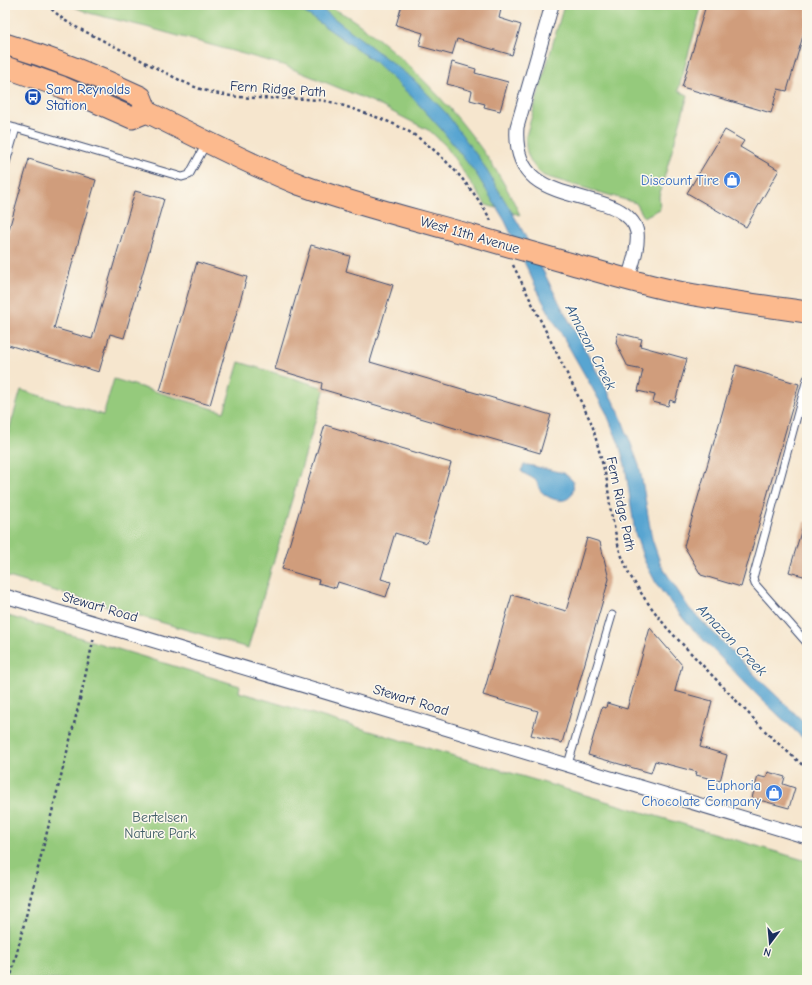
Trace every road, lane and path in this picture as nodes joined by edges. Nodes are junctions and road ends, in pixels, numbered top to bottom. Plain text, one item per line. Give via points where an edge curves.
1 (48, 5) edge
2 (552, 5) edge
3 (5, 44) edge
4 (5, 67) edge
5 (147, 112) junction
6 (5, 125) edge
7 (16, 128) junction
8 (207, 142) junction
9 (5, 166) edge
10 (488, 214) dead end
11 (628, 280) junction
12 (523, 285) dead end
13 (807, 312) edge
14 (807, 379) edge
15 (5, 596) edge
16 (612, 615) dead end
17 (97, 622) junction
18 (807, 643) edge
19 (568, 764) junction
20 (807, 769) edge
21 (807, 836) edge
22 (10, 980) edge

1 - 10 path, Fern Ridge Path via 76,27 205,90 235,97 319,100 384,119 425,143 447,163 470,188
2 - 11 street via 517,127 518,149 529,174 540,183 612,206 631,220 637,230 637,244
3 - 5 main road via 110,82 141,97
4 - 5 main road via 62,87 132,118
5 - 8 main road, West 11th Avenue
6 - 7 lane
7 - 8 lane via 182,177 189,175
7 - 9 lane
8 - 11 main road, West 11th Avenue, bridge via 276,174 328,194
11 - 13 main road, West 11th Avenue via 710,298
12 - 20 path, Fern Ridge Path via 592,424 607,481 619,549 629,574 667,628 769,735
14 - 18 lane via 753,578 755,584
15 - 17 street, Stewart Road
16 - 19 lane
17 - 19 street, Stewart Road
17 - 22 path
19 - 21 street, Stewart Road

